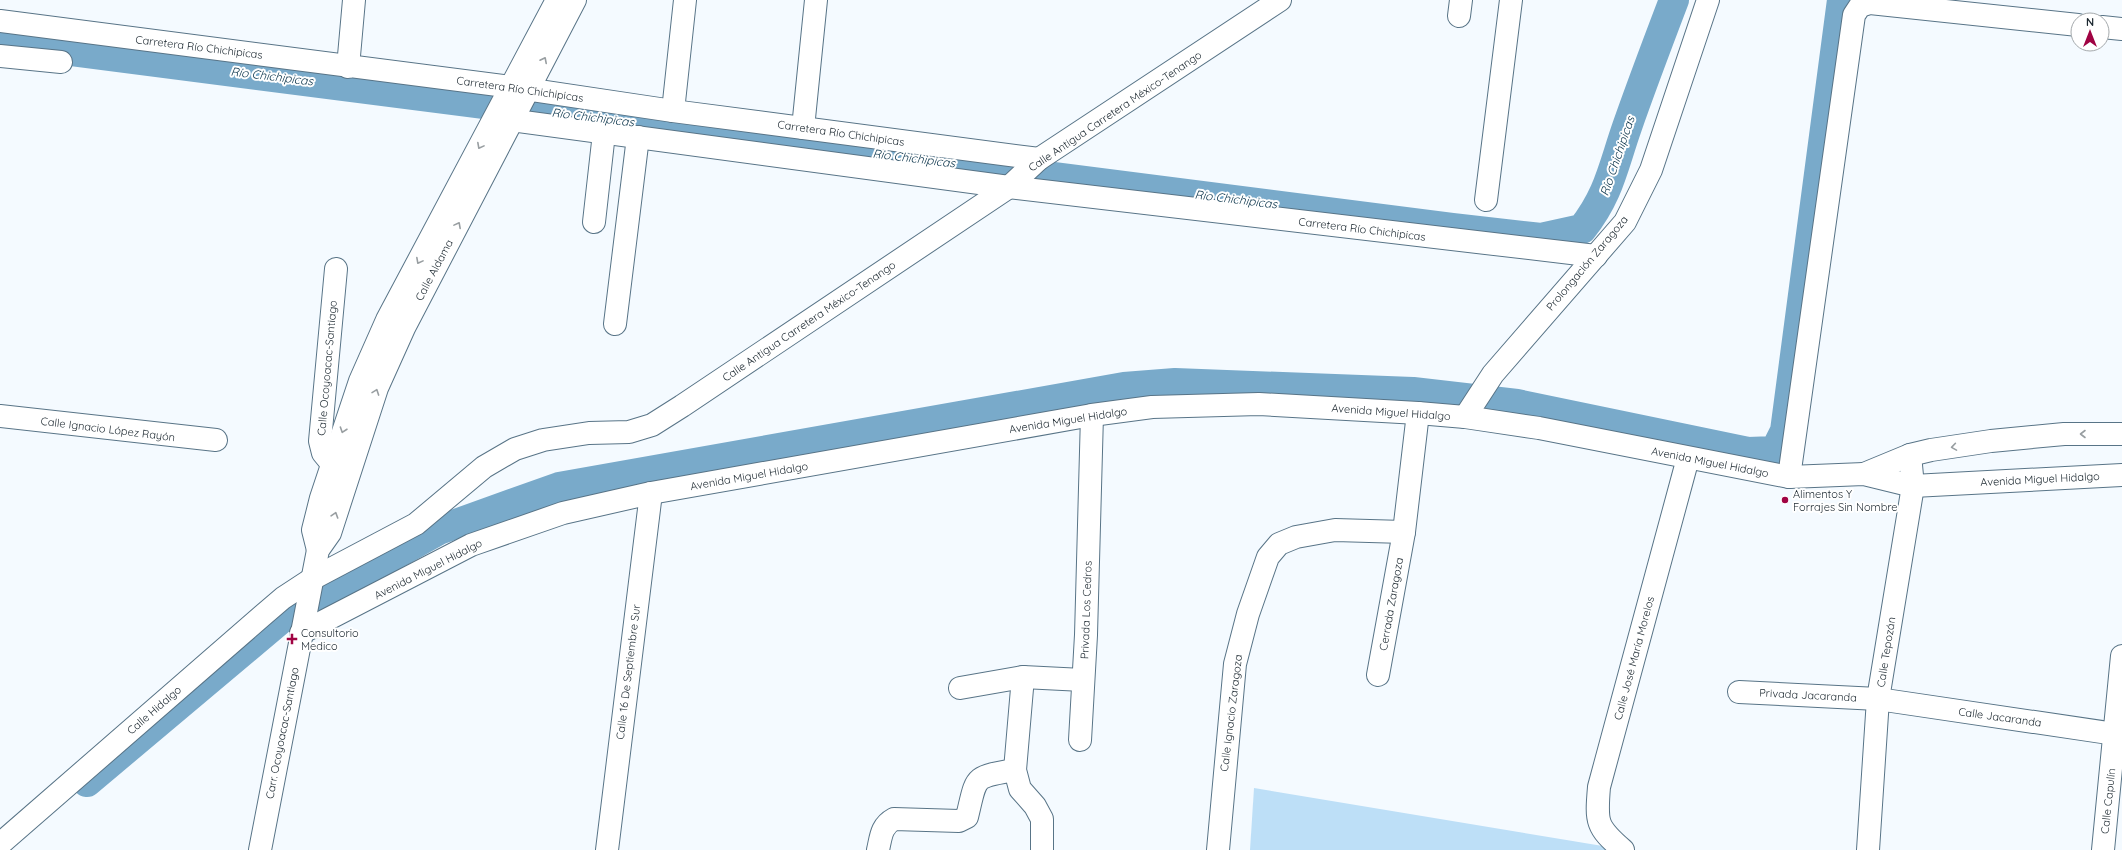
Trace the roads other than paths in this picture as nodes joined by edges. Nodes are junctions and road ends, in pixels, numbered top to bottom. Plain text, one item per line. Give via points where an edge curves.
1 (354, 0) edge
2 (557, 0) edge
3 (575, 0) edge
4 (685, 0) edge
5 (816, 0) edge
6 (1280, 0) edge
7 (1511, 0) edge
8 (1708, 0) edge
9 (0, 22) edge
10 (2070, 24) edge
11 (2110, 28) edge
12 (2122, 29) edge
13 (0, 56) edge
14 (61, 62) dead end
15 (348, 67) junction
16 (520, 88) junction
17 (673, 111) junction
18 (504, 119) junction
19 (803, 128) junction
20 (604, 133) junction
21 (638, 137) junction
22 (1034, 163) junction
23 (1010, 185) junction
24 (1486, 200) dead end
25 (594, 222) dead end
26 (1596, 256) junction
27 (336, 269) dead end
28 (615, 324) dead end
29 (1472, 406) junction
30 (1418, 413) junction
31 (1092, 415) junction
32 (0, 416) edge
33 (2122, 434) edge
34 (216, 440) dead end
35 (1910, 455) junction
36 (1688, 458) junction
37 (332, 464) junction
38 (1864, 474) junction
39 (2122, 475) edge
40 (1788, 477) junction
41 (1913, 486) junction
42 (651, 493) junction
43 (1404, 532) junction
44 (318, 550) junction
45 (306, 606) junction
46 (2122, 656) edge
47 (1378, 675) dead end
48 (1023, 677) junction
49 (1083, 680) junction
50 (960, 688) dead end
51 (1739, 692) dead end
52 (1878, 699) junction
53 (2118, 734) edge
54 (1080, 740) dead end
55 (1015, 770) junction
56 (0, 844) edge
57 (260, 850) edge
58 (607, 850) edge
59 (878, 850) edge
60 (1042, 850) edge
61 (1218, 850) edge
62 (1623, 850) edge
63 (1868, 850) edge
64 (2103, 850) edge

1 - 15 street
2 - 16 street, Calle Aldama
16 -> 3 street, Calle Aldama
4 - 17 street
5 - 19 street
6 - 22 street, Calle Antigua Carretera México-Tenango
7 - 24 street
8 - 26 street, Prolongación Zaragoza via 1651,170 1625,222
9 - 15 street, Carretera Río Chichipicas
10 - 40 street via 1870,3 1860,6 1854,15
11 - 12 street
13 - 14 street
15 - 16 street, Carretera Río Chichipicas
16 - 17 street, Carretera Río Chichipicas
16 - 18 street, Calle Aldama
17 - 19 street, Carretera Río Chichipicas
18 - 20 street, Carretera Río Chichipicas
18 -> 37 street, Calle Aldama via 387,320 360,381
44 -> 18 street, Calle Aldama via 330,532 377,388
19 - 22 street, Carretera Río Chichipicas
20 - 21 street, Carretera Río Chichipicas
20 - 25 street
21 - 23 street, Carretera Río Chichipicas
21 - 28 street
22 - 23 street, Calle Antigua Carretera México-Tenango
23 - 26 street, Carretera Río Chichipicas
23 - 45 street, Calle Antigua Carretera México-Tenango via 652,425 630,432 590,433 543,440 515,449 484,467 416,524
26 - 29 street, Prolongación Zaragoza via 1493,374
27 - 37 street, Calle Ocoyoacac-Santiago via 320,441 323,454
29 - 30 street, Avenida Miguel Hidalgo
29 - 36 street, Avenida Miguel Hidalgo via 1539,428
30 - 31 street, Avenida Miguel Hidalgo via 1259,404 1152,407
30 - 43 street
31 - 42 street, Avenida Miguel Hidalgo
31 - 49 street, Privada Los Cedros
32 - 34 street, Calle Ignacio López Rayón
33 -> 35 street, Avenida Miguel Hidalgo via 2064,434 1991,441
35 - 38 street, Avenida Miguel Hidalgo
35 - 41 street, Calle Tepozán
36 - 40 street, Avenida Miguel Hidalgo
36 - 62 street, Calle José María Morelos via 1600,787 1599,825
37 - 44 street, Calle Aldama via 313,530
38 - 40 street, Avenida Miguel Hidalgo
38 - 41 street, Avenida Miguel Hidalgo
39 - 41 street, Avenida Miguel Hidalgo
41 - 52 street, Calle Tepozán
42 - 45 street, Avenida Miguel Hidalgo via 563,513
42 - 58 street, Calle 16 De Septiembre Sur
43 - 47 street, Cerrada Zaragoza
43 - 61 street, Calle Ignacio Zaragoza via 1327,532 1296,537 1279,544 1268,557 1248,614 1235,664 1226,738
44 - 45 street, Calle Aldama
45 - 56 street, Calle Hidalgo via 283,598
45 - 57 street, Carr. Ocoyoacac-Santiago
46 - 53 street, Calle Capulín
48 - 49 street
48 - 50 street
48 - 55 street
49 - 54 street, Privada Los Cedros
51 - 52 street, Privada Jacaranda
52 - 53 street, Calle Jacaranda
52 - 63 street, Calle Tepozán
53 - 64 street, Calle Capulín
55 - 59 street via 984,775 975,786 967,817 959,821 894,819 887,823 883,828
55 - 60 street via 1020,789 1035,806 1042,819

